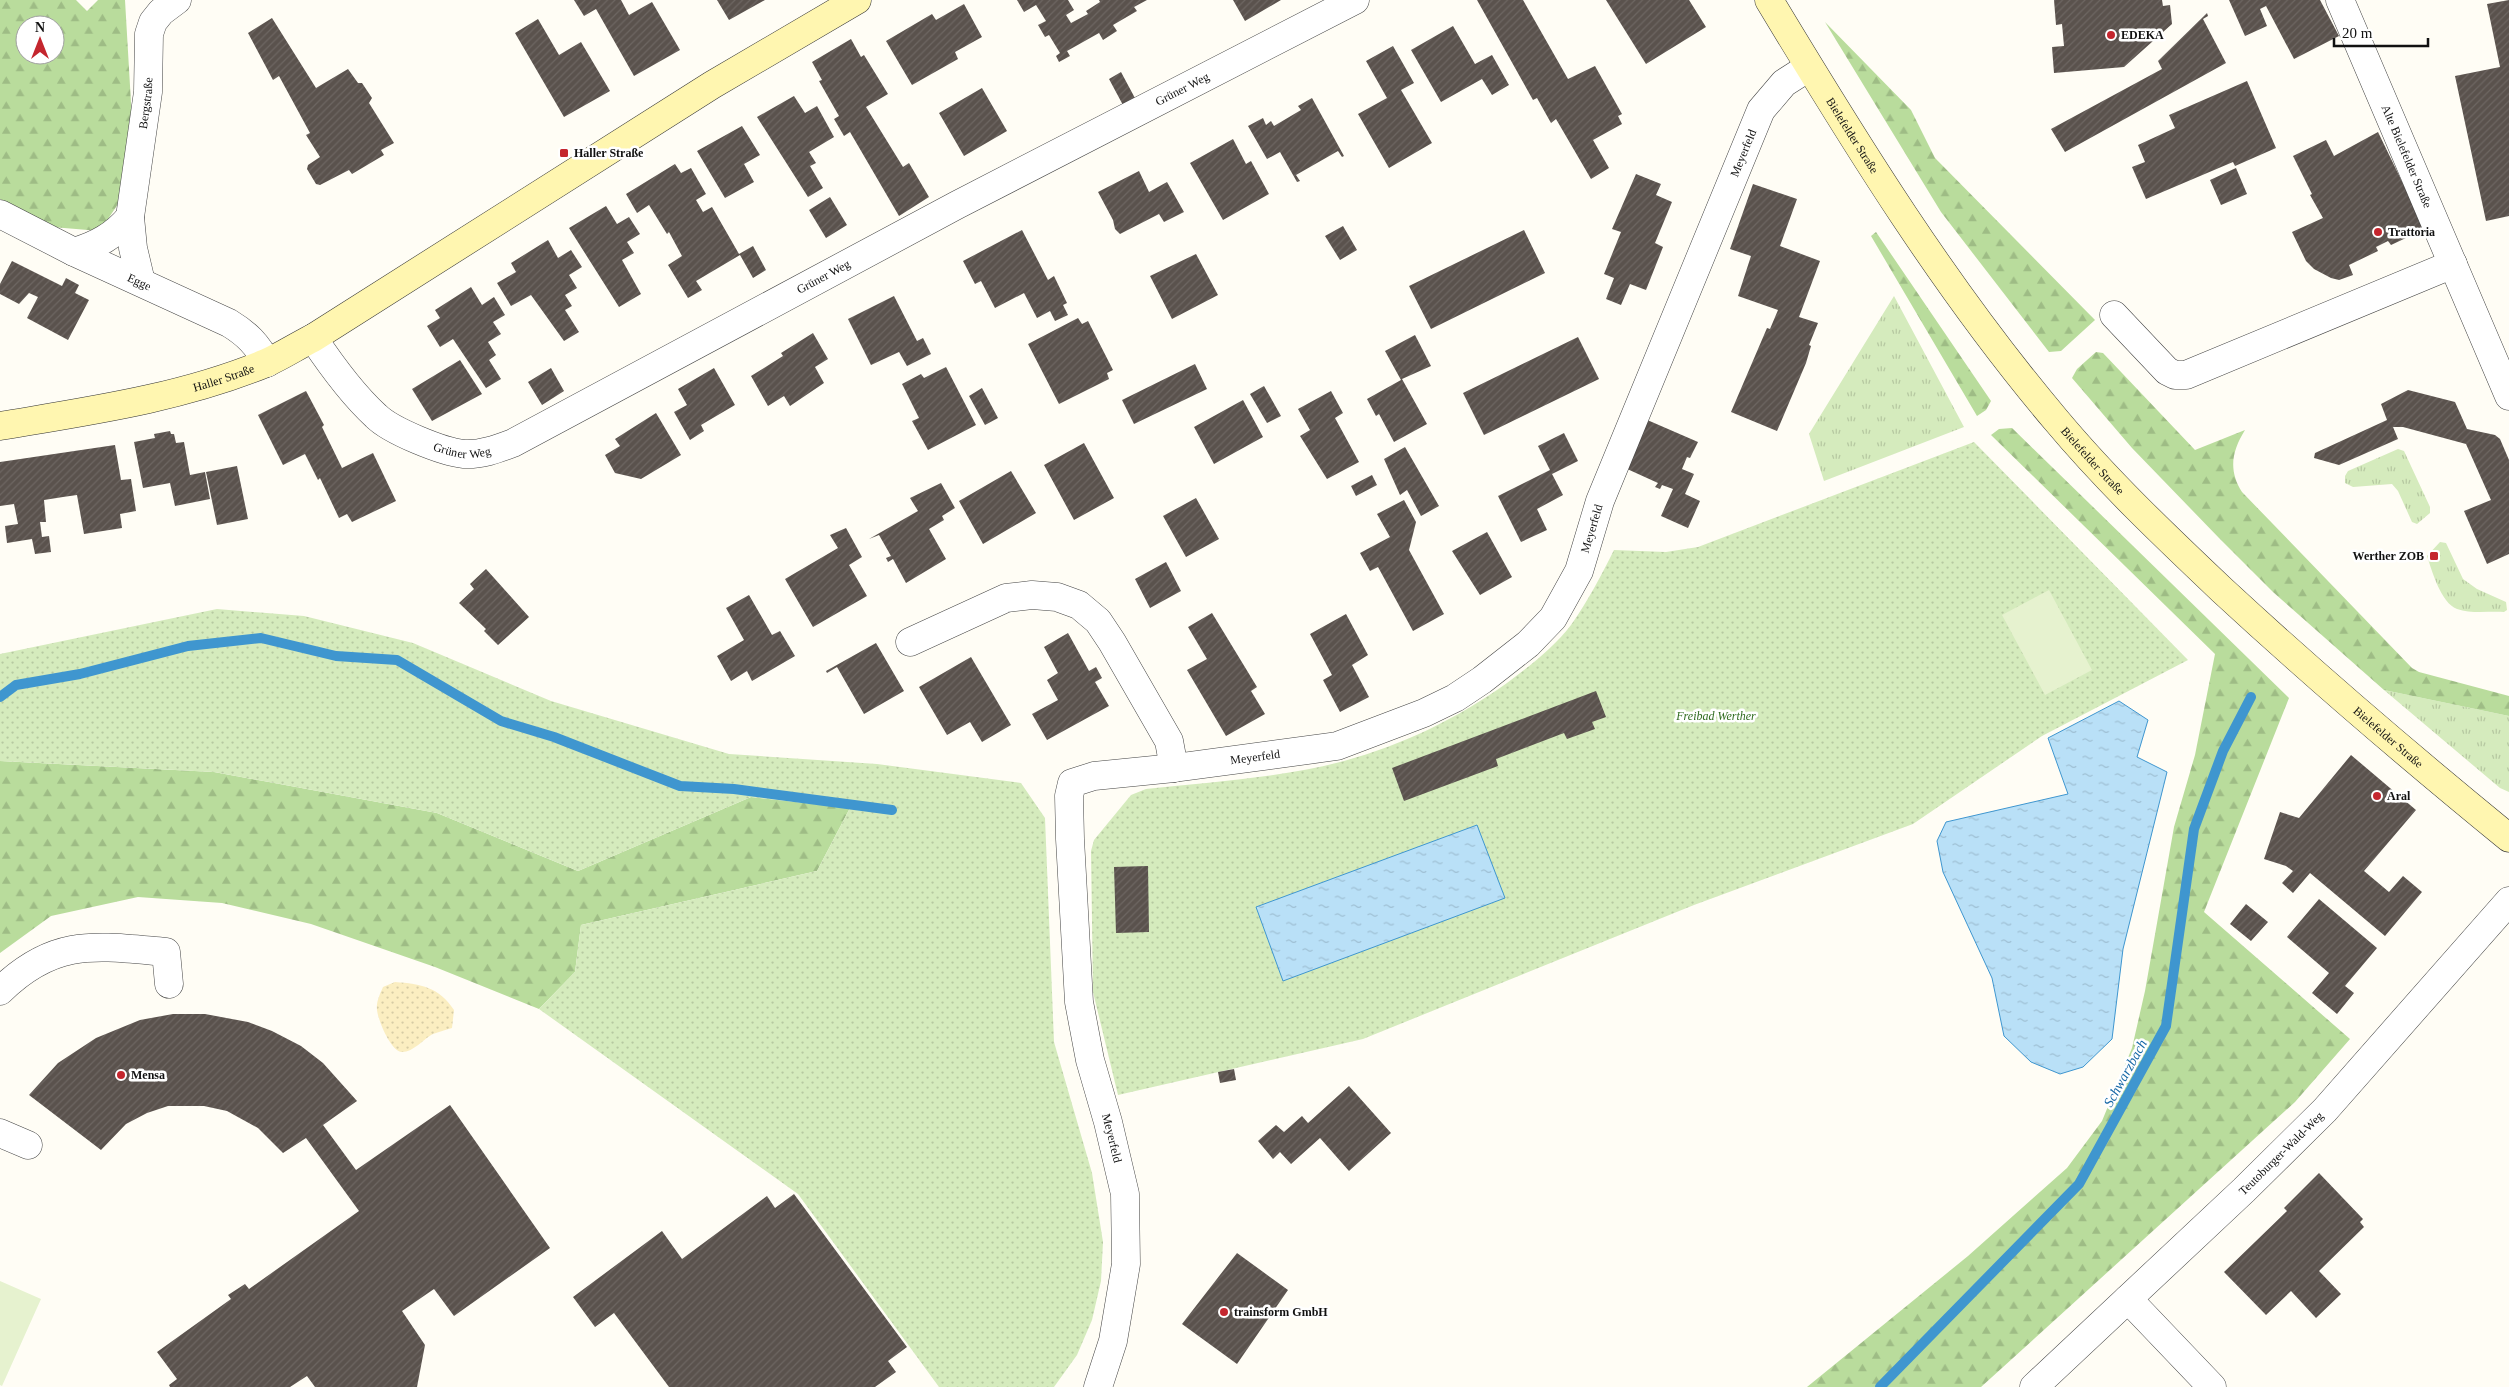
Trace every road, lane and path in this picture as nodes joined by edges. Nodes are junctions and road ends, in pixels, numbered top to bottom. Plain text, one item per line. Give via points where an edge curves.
1 (177, 0) edge
2 (857, 0) edge
3 (1355, 0) edge
4 (1769, 0) edge
5 (2340, 0) edge
6 (1809, 67) junction
7 (0, 214) edge
8 (130, 217) junction
9 (74, 252) junction
10 (2454, 264) junction
11 (141, 282) junction
12 (2114, 315) dead end
13 (313, 338) junction
14 (267, 363) junction
15 (2509, 396) edge
16 (0, 426) edge
17 (910, 642) dead end
18 (1174, 768) junction
19 (2509, 838) edge
20 (2509, 901) edge
21 (169, 984) dead end
22 (0, 991) edge
23 (0, 1133) edge
24 (28, 1146) dead end
25 (2128, 1299) junction
26 (1098, 1387) edge
27 (2034, 1387) edge
28 (2212, 1387) edge

1 - 8 street, Bergstraße via 161,12 149,34 148,92
2 - 13 main road, Haller Straße via 712,85
3 - 13 street, Grüner Weg via 957,205 512,443 486,452 464,454 442,450 377,418
4 - 6 main road, Bielefelder Straße
5 - 10 street, Alte Bielefelder Straße
6 - 18 street, Meyerfeld via 1784,83 1761,110 1600,501 1579,571 1554,618 1528,644 1482,680 1424,713 1337,746
6 - 19 main road, Bielefelder Straße via 1896,207 2006,359 2057,422 2180,549 2272,636 2337,695
7 - 9 street, Egge
8 - 9 street via 118,231 97,245
8 - 11 street, Bergstraße
9 - 11 street, Egge
10 - 12 street via 2186,375 2167,371
10 - 15 street, Alte Bielefelder Straße
11 - 14 street, Egge via 235,327 258,346
13 - 14 main road, Haller Straße
14 - 16 main road, Haller Straße via 215,382
17 - 18 street via 1006,598 1032,594 1056,597 1079,605 1098,621 1112,642 1169,741
18 - 26 street, Meyerfeld via 1081,778 1072,783 1070,789 1079,1002 1090,1060 1125,1194 1126,1264 1113,1341
20 - 25 street, Teutoburger-Wald-Weg via 2325,1110
21 - 22 street via 166,952 102,946 67,951 37,962
23 - 24 street
25 - 27 street, Teutoburger-Wald-Weg
25 - 28 street

